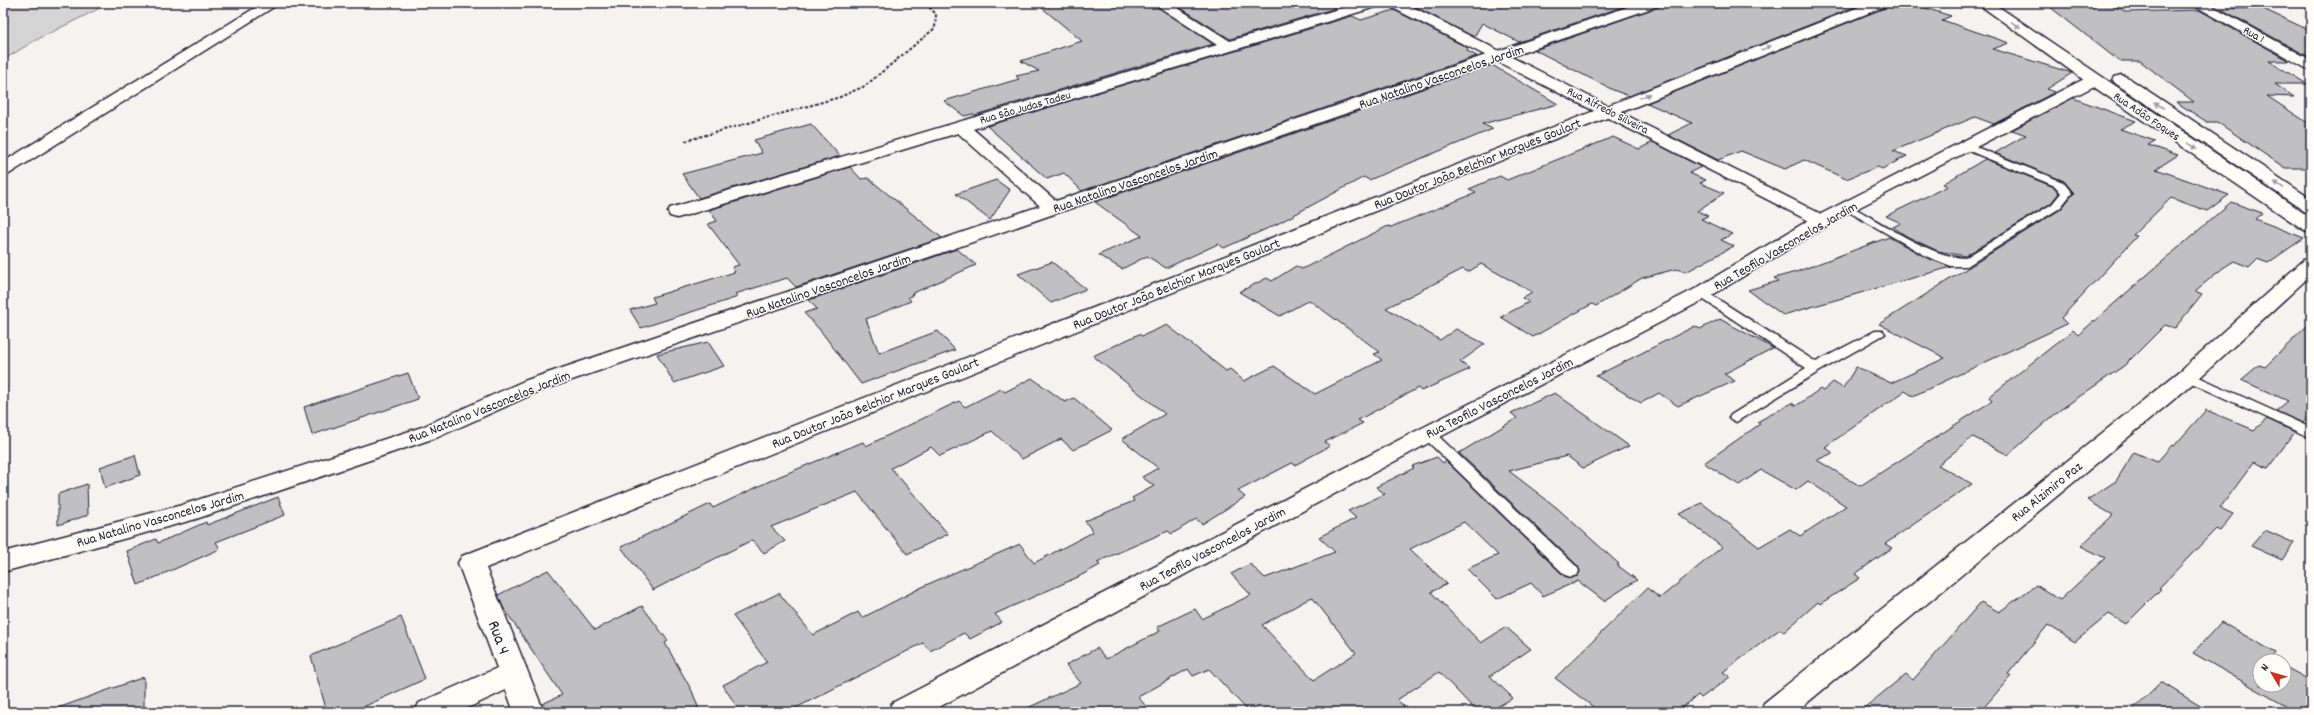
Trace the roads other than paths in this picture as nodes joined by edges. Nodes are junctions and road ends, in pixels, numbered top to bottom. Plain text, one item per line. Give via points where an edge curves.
1 (273, 3) edge
2 (1160, 3) edge
3 (1374, 3) edge
4 (1394, 3) edge
5 (1653, 3) edge
6 (1881, 3) edge
7 (1984, 3) edge
8 (2006, 3) edge
9 (2197, 3) edge
10 (1229, 47) junction
11 (1501, 56) junction
12 (2311, 66) edge
13 (2094, 80) junction
14 (1609, 111) junction
15 (960, 126) junction
16 (1966, 146) junction
17 (3, 170) edge
18 (2311, 207) edge
19 (1053, 208) junction
20 (1847, 208) junction
21 (677, 212) dead end
22 (1821, 221) junction
23 (2311, 226) edge
24 (2311, 264) edge
25 (1702, 292) junction
26 (1879, 334) dead end
27 (1815, 368) junction
28 (2188, 376) junction
29 (1736, 418) dead end
30 (2311, 433) edge
31 (1428, 434) junction
32 (3, 562) edge
33 (471, 563) joint
34 (1572, 571) dead end
35 (514, 673) junction
36 (430, 712) edge
37 (529, 712) edge
38 (903, 712) edge
39 (1775, 712) edge

1 - 17 street
2 - 10 street
3 - 10 street, Rua São Judas Tadeu
4 - 11 street, Rua Alfredo Silveira
5 - 11 street, Rua Natalino Vasconcelos Jardim
14 -> 6 street, Rua Doutor João Belchior Marques Goulart
7 -> 13 street, Rua Adão Foques
18 -> 8 street, Rua Adão Foques
9 - 12 street, Rua 1
10 - 15 street, Rua São Judas Tadeu
11 - 14 street, Rua Alfredo Silveira
11 - 19 street, Rua Natalino Vasconcelos Jardim
13 - 16 street, Rua Teofilo Vasconcelos Jardim
13 -> 23 street, Rua Adão Foques
14 - 22 street, Rua Alfredo Silveira
14 - 33 street, Rua Doutor João Belchior Marques Goulart
15 - 19 street
15 - 21 street, Rua São Judas Tadeu
16 - 20 street, Rua Teofilo Vasconcelos Jardim
16 - 20 lane via 2059,184 2067,193 2056,206 1967,262 1951,262 1932,255
19 - 32 street, Rua Natalino Vasconcelos Jardim via 532,386 423,434 187,514
20 - 22 street, Rua Teofilo Vasconcelos Jardim
22 - 25 street, Rua Teofilo Vasconcelos Jardim
24 - 28 street, Rua Alzimiro Paz
25 - 27 lane
25 - 31 street, Rua Teofilo Vasconcelos Jardim
26 - 27 lane
27 - 29 lane
28 - 30 lane
28 - 39 street, Rua Alzimiro Paz
31 - 34 lane
31 - 38 street, Rua Teofilo Vasconcelos Jardim
33 - 35 street, Rua 4
35 - 36 street
35 - 37 street, Rua 4

